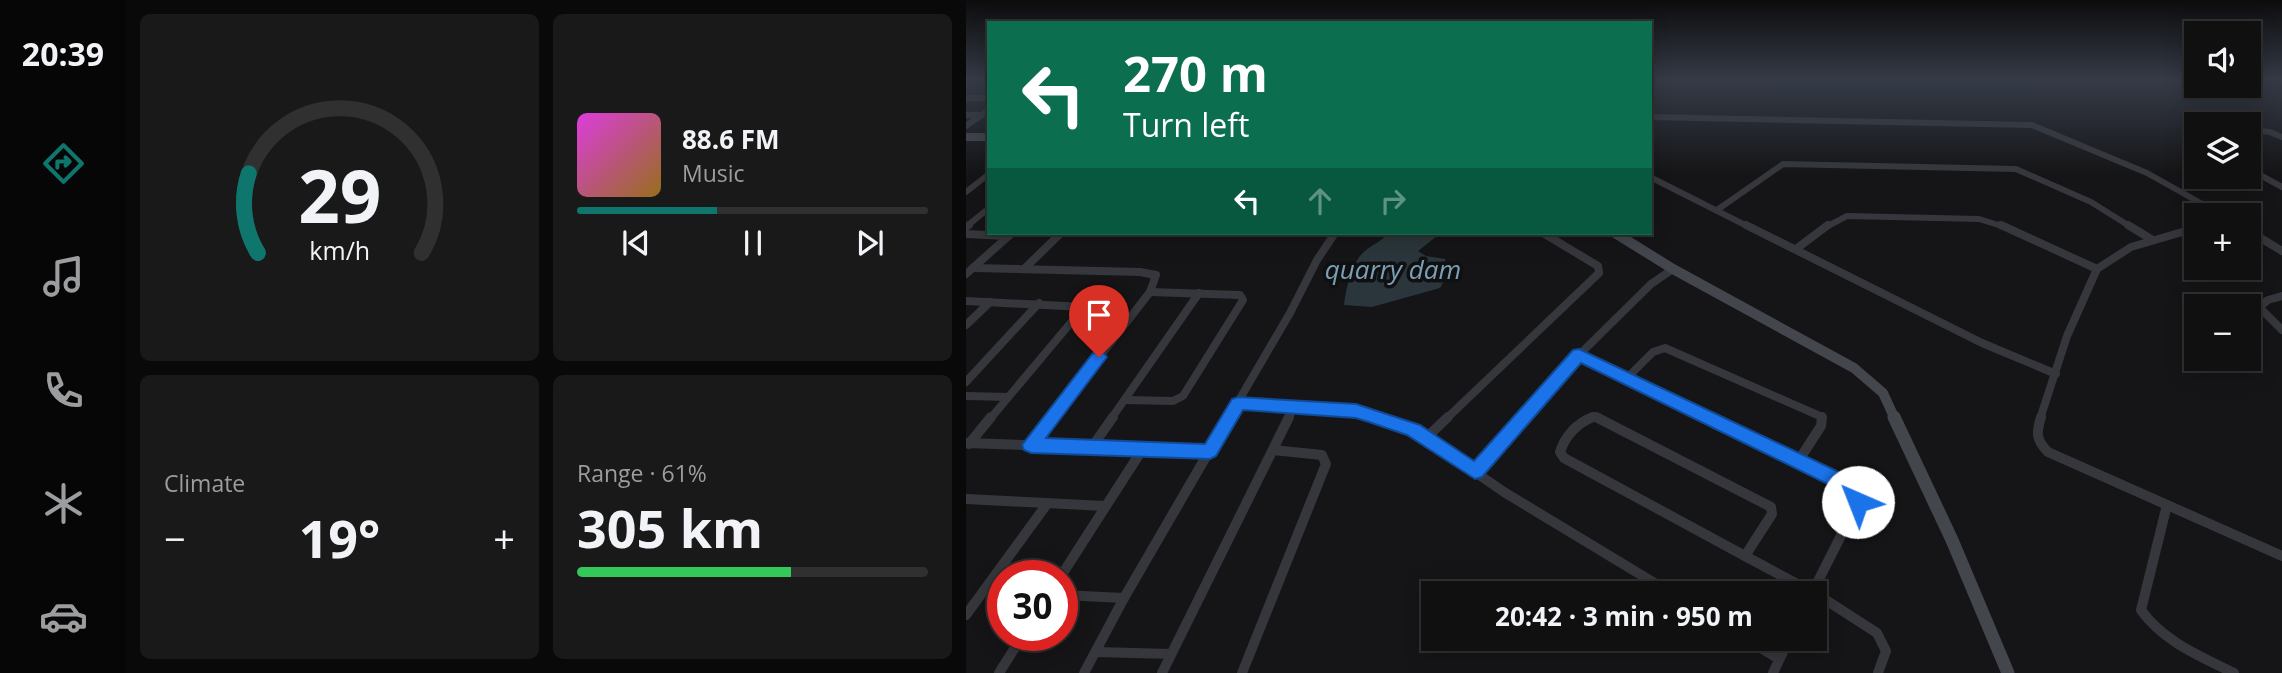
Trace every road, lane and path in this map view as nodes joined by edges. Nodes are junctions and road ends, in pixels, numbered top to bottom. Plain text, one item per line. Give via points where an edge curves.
1 (987, 111) edge
2 (966, 115) edge
3 (981, 115) junction
4 (1652, 117) edge
5 (966, 126) edge
6 (2261, 131) edge
7 (966, 137) edge
8 (987, 137) edge
9 (2282, 137) edge
10 (987, 176) edge
11 (2261, 176) edge
12 (1652, 178) edge
13 (2282, 187) edge
14 (966, 192) edge
15 (2201, 203) edge
16 (987, 210) edge
17 (1717, 210) junction
18 (966, 227) edge
19 (2184, 231) edge
20 (966, 234) edge
21 (987, 234) edge
22 (1009, 235) edge
23 (1059, 235) edge
24 (1334, 235) edge
25 (1546, 235) edge
26 (1618, 235) edge
27 (2261, 238) edge
28 (2151, 239) junction
29 (1796, 250) junction
30 (2282, 251) edge
31 (973, 268) junction
32 (1024, 269) junction
33 (1673, 269) junction
34 (2097, 269) junction
35 (966, 274) edge
36 (1150, 292) junction
37 (1199, 293) junction
38 (2282, 296) edge
39 (966, 301) edge
40 (990, 302) junction
41 (1039, 303) junction
42 (966, 326) edge
43 (2282, 330) edge
44 (1579, 355) junction
45 (2056, 374) junction
46 (1627, 378) junction
47 (966, 382) edge
48 (966, 397) edge
49 (1008, 397) junction
50 (1125, 400) junction
51 (1238, 403) junction
52 (1294, 407) junction
53 (1426, 438) junction
54 (967, 444) edge
55 (1031, 445) junction
56 (1093, 447) junction
57 (1142, 450) junction
58 (1273, 450) junction
59 (1210, 451) junction
60 (1799, 460) junction
61 (1475, 472) junction
62 (966, 499) edge
63 (1047, 504) junction
64 (2167, 505) junction
65 (1105, 506) junction
66 (2282, 556) edge
67 (1744, 557) junction
68 (1071, 560) edge
69 (1652, 581) edge
70 (1790, 581) edge
71 (1819, 581) edge
72 (1078, 596) edge
73 (1124, 598) junction
74 (1827, 602) edge
75 (966, 615) edge
76 (1013, 651) edge
77 (1766, 651) edge
78 (1783, 651) edge
79 (1096, 652) junction
80 (1171, 654) junction
81 (1779, 659) junction
82 (999, 673) edge
83 (1084, 673) edge
84 (1162, 673) edge
85 (1242, 673) edge
86 (1773, 673) edge
87 (1878, 673) edge
88 (2008, 673) edge
89 (2234, 673) edge

1 - 3 street
2 - 3 street
3 - 5 street
4 - 15 street via 2032,125 2147,173
6 - 9 street
7 - 8 street
10 - 14 street
11 - 13 street
12 - 17 street
16 - 18 street
17 - 28 street via 1783,164 2016,169 2091,202
17 - 29 street
19 - 28 street
20 - 21 street
22 - 31 street
23 - 32 street
24 - 51 street
25 - 53 street via 1598,266 1598,273
26 - 33 street
27 - 30 street
28 - 34 street
29 - 34 street via 1840,218 1979,219
29 - 45 street via 1982,343
31 - 32 street
31 - 35 street
32 - 36 street via 1156,275
33 - 44 street via 1651,284
33 - 88 street via 1854,368 1878,387 1952,540
34 - 45 street via 2067,336
36 - 37 street
36 - 55 street
37 - 50 street
37 - 50 street via 1240,295 1243,300 1183,396 1173,401
38 - 43 street via 2259,307
39 - 40 street
40 - 41 street
40 - 42 street
41 - 47 street
41 - 49 street via 1084,307
44 - 46 street
44 - 61 street
45 - 64 street via 2036,433 2039,443 2048,452
46 - 60 street
46 - 60 street via 1653,352 1665,348 1822,417
48 - 49 street
49 - 54 street
50 - 56 street
51 - 52 street
51 - 59 street
52 - 53 street via 1356,411
52 - 58 street
53 - 61 street
54 - 55 street
55 - 56 street
56 - 57 street
57 - 59 street
57 - 65 street
58 - 80 street
58 - 85 street via 1322,455 1326,464
59 - 73 street
60 - 71 street via 1851,486 1859,495
61 - 69 street
62 - 63 street
63 - 65 street
63 - 75 street
64 - 66 street
64 - 89 street via 2141,610 2150,626 2166,637
65 - 68 street
67 - 67 street via 1564,458 1560,445 1585,420 1595,417 1771,507 1772,514
67 - 70 street
72 - 73 street
73 - 79 street
74 - 87 street via 1877,633 1886,651
76 - 82 street
77 - 81 street
78 - 81 street
79 - 80 street
79 - 83 street
80 - 84 street
81 - 86 street

